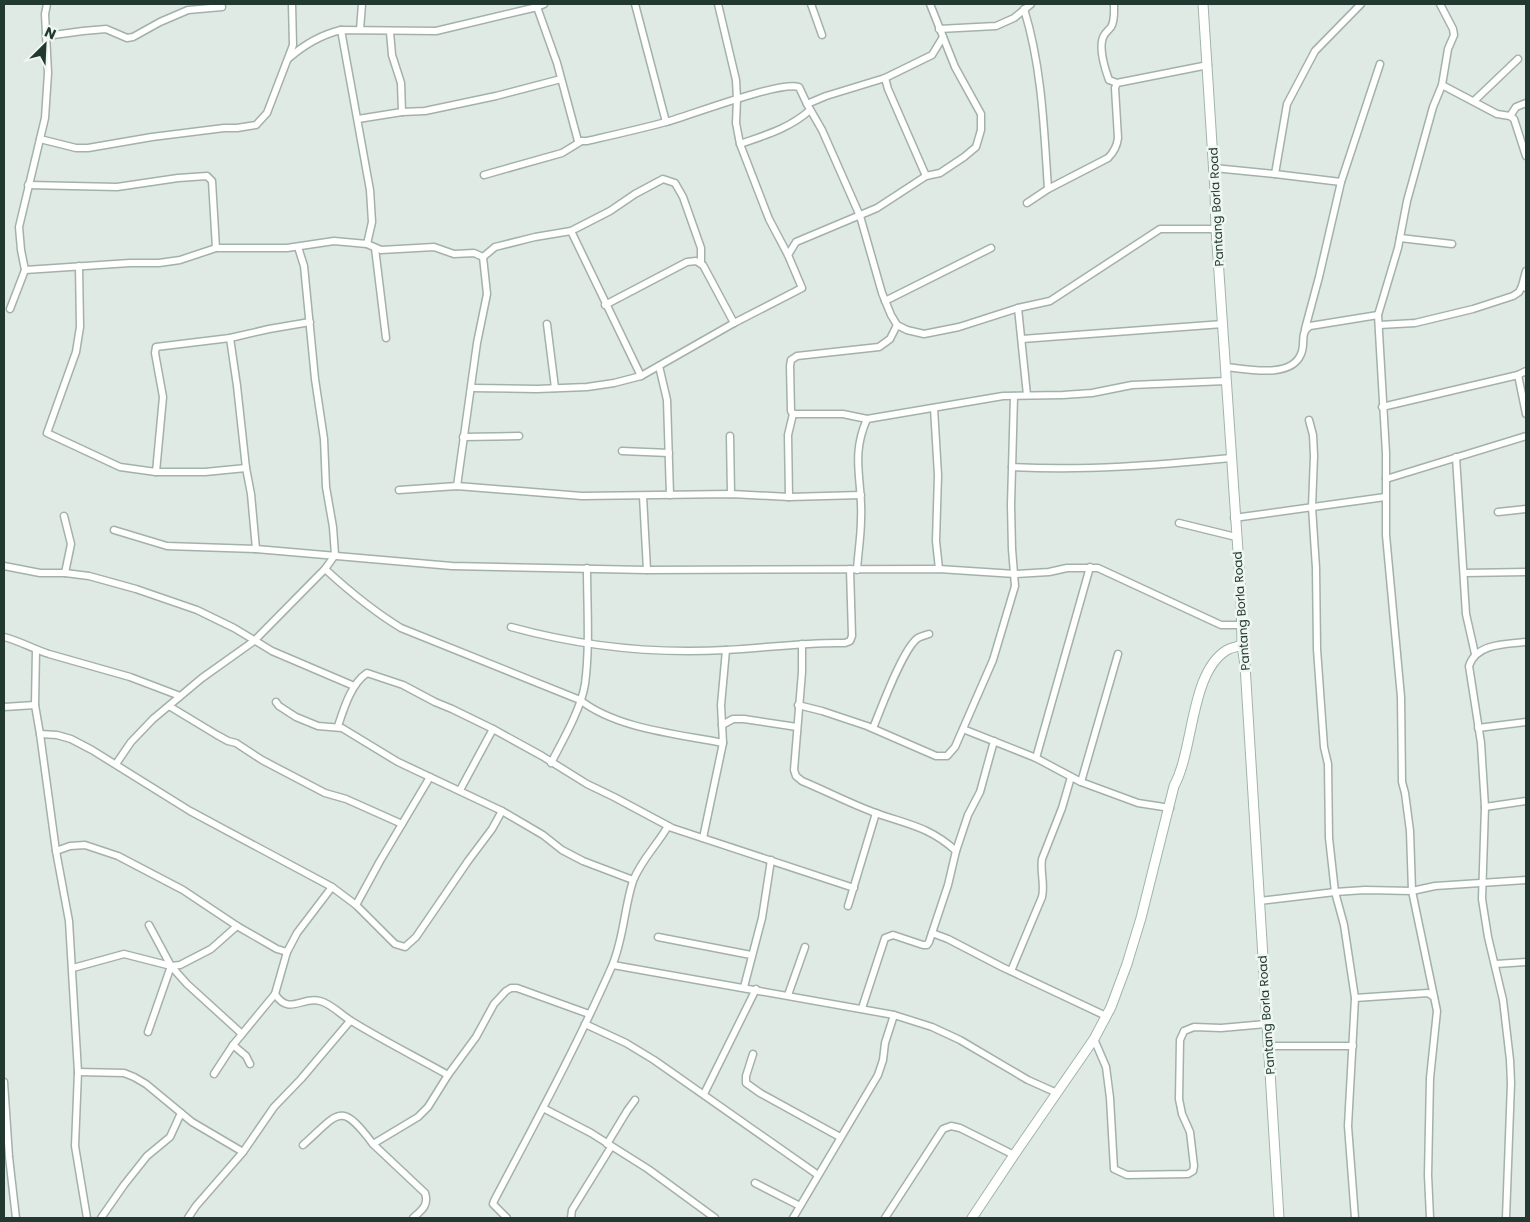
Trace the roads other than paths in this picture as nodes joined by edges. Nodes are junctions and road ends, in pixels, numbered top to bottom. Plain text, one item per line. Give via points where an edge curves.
1 (47, 4) edge
2 (292, 4) edge
3 (362, 4) edge
4 (635, 4) edge
5 (718, 4) edge
6 (811, 4) edge
7 (930, 4) edge
8 (1031, 4) edge
9 (1114, 4) edge
10 (1203, 4) edge
11 (1361, 4) edge
12 (1440, 4) edge
13 (540, 6) edge
14 (222, 7) dead end
15 (1024, 9) junction
16 (939, 29) junction
17 (341, 30) junction
18 (360, 30) junction
19 (390, 32) junction
20 (822, 35) dead end
21 (46, 36) junction
22 (943, 37) junction
23 (288, 58) junction
24 (1518, 58) dead end
25 (1380, 64) dead end
26 (1208, 65) junction
27 (885, 78) junction
28 (561, 79) junction
29 (1117, 83) junction
30 (1442, 85) junction
31 (737, 99) junction
32 (1474, 101) junction
33 (1526, 103) edge
34 (809, 107) junction
35 (402, 112) junction
36 (1510, 116) junction
37 (358, 119) junction
38 (666, 122) junction
39 (40, 139) junction
40 (580, 142) junction
41 (740, 144) junction
42 (1526, 156) edge
43 (1214, 168) junction
44 (1275, 174) junction
45 (484, 175) dead end
46 (926, 176) junction
47 (1341, 182) junction
48 (28, 185) junction
49 (1048, 189) junction
50 (1027, 204) dead end
51 (860, 216) junction
52 (1216, 229) junction
53 (571, 230) junction
54 (1400, 238) junction
55 (367, 244) junction
56 (1452, 244) dead end
57 (298, 247) junction
58 (216, 248) junction
59 (375, 248) junction
60 (991, 248) dead end
61 (788, 255) junction
62 (483, 257) junction
63 (701, 264) junction
64 (79, 266) junction
65 (25, 270) junction
66 (1526, 271) edge
67 (1524, 287) edge
68 (885, 301) junction
69 (605, 305) junction
70 (1018, 308) junction
71 (10, 309) dead end
72 (1378, 315) junction
73 (310, 322) junction
74 (734, 323) junction
75 (547, 324) dead end
76 (1223, 324) junction
77 (897, 325) junction
78 (1379, 325) junction
79 (1305, 330) junction
80 (230, 338) junction
81 (386, 338) dead end
82 (1022, 339) junction
83 (659, 366) junction
84 (1226, 367) junction
85 (1526, 371) edge
86 (1518, 375) junction
87 (641, 376) junction
88 (1226, 380) junction
89 (472, 388) junction
90 (555, 388) junction
91 (1027, 395) junction
92 (1014, 396) junction
93 (1382, 407) junction
94 (934, 408) junction
95 (793, 414) junction
96 (1526, 414) edge
97 (867, 419) junction
98 (1309, 420) dead end
99 (463, 436) junction
100 (519, 436) dead end
101 (730, 436) dead end
102 (1526, 436) edge
103 (622, 451) dead end
104 (669, 453) junction
105 (1456, 457) junction
106 (1230, 458) junction
107 (1012, 467) junction
108 (246, 468) junction
109 (156, 472) junction
110 (1386, 479) junction
111 (457, 486) junction
112 (399, 490) dead end
113 (731, 494) junction
114 (670, 495) junction
115 (860, 495) junction
116 (643, 496) junction
117 (789, 497) junction
118 (1385, 497) junction
119 (1312, 507) junction
120 (1526, 509) edge
121 (1498, 512) dead end
122 (64, 516) dead end
123 (1234, 518) junction
124 (1179, 523) dead end
125 (114, 530) dead end
126 (1236, 537) junction
127 (256, 550) junction
128 (335, 555) junction
129 (4, 566) edge
130 (1090, 567) junction
131 (586, 568) junction
132 (325, 569) junction
133 (939, 569) junction
134 (647, 570) junction
135 (854, 570) junction
136 (1526, 572) edge
137 (65, 573) junction
138 (1464, 573) junction
139 (1015, 574) junction
140 (1242, 625) junction
141 (511, 627) dead end
142 (929, 634) dead end
143 (4, 637) edge
144 (254, 641) junction
145 (588, 642) junction
146 (1526, 642) edge
147 (802, 644) junction
148 (1242, 645) junction
149 (36, 650) junction
150 (726, 650) junction
151 (1118, 654) dead end
152 (1475, 654) junction
153 (354, 686) junction
154 (180, 696) junction
155 (580, 700) junction
156 (276, 702) dead end
157 (35, 705) junction
158 (798, 705) junction
159 (170, 706) junction
160 (4, 707) edge
161 (1526, 722) edge
162 (722, 725) junction
163 (338, 726) junction
164 (797, 728) junction
165 (873, 728) junction
166 (1478, 728) junction
167 (493, 729) junction
168 (963, 729) junction
169 (40, 734) junction
170 (994, 741) junction
171 (723, 743) junction
172 (1036, 758) junction
173 (551, 763) junction
174 (116, 764) junction
175 (430, 777) junction
176 (1071, 777) junction
177 (1081, 782) junction
178 (460, 790) junction
179 (1526, 801) edge
180 (1485, 807) junction
181 (1170, 808) junction
182 (502, 811) junction
183 (876, 813) junction
184 (402, 824) junction
185 (668, 826) junction
186 (703, 838) junction
187 (56, 851) junction
188 (956, 851) junction
189 (771, 860) junction
190 (634, 880) junction
191 (1526, 880) edge
192 (1483, 884) junction
193 (332, 887) junction
194 (854, 888) junction
195 (1412, 890) junction
196 (1335, 892) junction
197 (1259, 901) junction
198 (356, 905) junction
199 (848, 906) dead end
200 (150, 925) dead end
201 (237, 926) junction
202 (932, 933) junction
203 (658, 937) dead end
204 (805, 947) dead end
205 (287, 952) junction
206 (751, 955) junction
207 (1526, 962) edge
208 (1496, 964) junction
209 (613, 965) junction
210 (172, 966) junction
211 (73, 968) junction
212 (1011, 970) junction
213 (744, 987) junction
214 (756, 989) junction
215 (275, 994) junction
216 (788, 995) junction
217 (1434, 997) junction
218 (1355, 998) junction
219 (862, 1008) junction
220 (589, 1014) junction
221 (894, 1015) junction
222 (1106, 1016) junction
223 (350, 1021) junction
224 (585, 1024) junction
225 (1266, 1024) junction
226 (148, 1032) dead end
227 (242, 1034) junction
228 (1094, 1039) junction
229 (233, 1044) junction
230 (1268, 1046) junction
231 (1353, 1046) junction
232 (753, 1054) dead end
233 (250, 1064) dead end
234 (78, 1072) junction
235 (214, 1074) dead end
236 (448, 1075) junction
237 (4, 1082) edge
238 (1057, 1092) junction
239 (704, 1094) junction
240 (635, 1100) dead end
241 (543, 1108) junction
242 (181, 1113) junction
243 (840, 1137) junction
244 (373, 1144) junction
245 (303, 1145) dead end
246 (609, 1146) junction
247 (242, 1152) junction
248 (1014, 1155) junction
249 (7, 1172) edge
250 (818, 1174) junction
251 (755, 1184) dead end
252 (800, 1206) junction
253 (16, 1218) edge
254 (87, 1218) edge
255 (101, 1218) edge
256 (188, 1218) edge
257 (414, 1218) edge
258 (507, 1218) edge
259 (571, 1218) edge
260 (715, 1218) edge
261 (793, 1218) edge
262 (885, 1218) edge
263 (972, 1218) edge
264 (1279, 1218) edge
265 (1355, 1218) edge
266 (1430, 1218) edge
267 (1506, 1218) edge

1 - 21 street
2 - 23 street via 292,45
3 - 18 street
4 - 38 street
5 - 31 street via 736,80
6 - 20 street
7 - 16 street
8 - 15 street
9 - 29 street via 1112,26 1101,42 1109,80
10 - 26 street, Pantang Borla Road
11 - 44 street via 1315,51 1288,104
12 - 30 street via 1454,35 1448,49
13 - 19 street via 436,31
13 - 28 street
14 - 21 street via 188,10 127,38 106,29
15 - 16 street via 1014,18 996,26
15 - 49 street via 1040,86
16 - 22 street
17 - 18 street
17 - 23 street via 315,38
17 - 37 street
18 - 19 street
19 - 35 street via 392,55 401,83
21 - 39 street via 48,95
22 - 27 street via 932,55
22 - 46 street via 955,67 981,114 981,130 976,147 940,173
23 - 39 street via 268,113 256,125 88,148
24 - 32 street
25 - 47 street
26 - 29 street
26 - 43 street, Pantang Borla Road
27 - 34 street via 826,96
27 - 46 street
28 - 35 street via 496,96
28 - 40 street
29 - 49 street via 1118,138 1113,153
30 - 32 street
30 - 54 street via 1407,201
31 - 34 street via 794,85 802,90
31 - 38 street
31 - 41 street via 736,124
32 - 36 street via 1497,114
33 - 36 street via 1516,107
34 - 41 street via 800,119
34 - 51 street
35 - 37 street
36 - 42 street via 1517,124
37 - 55 street via 370,190 372,222
38 - 40 street
39 - 48 street
40 - 45 street via 562,153
41 - 61 street via 769,219
43 - 44 street
43 - 52 street, Pantang Borla Road
44 - 47 street
46 - 51 street
47 - 79 street
48 - 58 street via 116,187 207,176 212,182
48 - 65 street via 19,227
49 - 50 street
51 - 61 street via 796,242
51 - 68 street
52 - 70 street via 1160,229 1050,301
52 - 76 street, Pantang Borla Road
53 - 62 street via 495,247
53 - 63 street via 664,178 668,179 675,183 684,197 701,248
53 - 69 street
54 - 56 street
54 - 72 street
55 - 57 street via 334,241
55 - 59 street
57 - 58 street
57 - 73 street via 304,266
58 - 64 street via 180,260 158,263
59 - 62 street via 434,247 454,254 474,253
59 - 81 street
60 - 68 street
61 - 74 street via 802,288
62 - 89 street via 487,294
63 - 69 street via 687,262
63 - 74 street
64 - 65 street
64 - 109 street via 80,327 76,352 47,433 120,467
65 - 71 street
66 - 67 street
67 - 78 street via 1513,296 1473,309 1415,323
68 - 77 street
69 - 87 street
70 - 77 street via 959,327 924,334
70 - 82 street
72 - 78 street
72 - 79 street via 1310,326
73 - 80 street
73 - 128 street
74 - 83 street
75 - 90 street
76 - 82 street
76 - 84 street, Pantang Borla Road
77 - 95 street via 890,339 879,347 797,356 792,360
78 - 93 street
79 - 84 street via 1301,354 1292,366 1277,370
80 - 108 street
80 - 109 street via 155,349 163,397
82 - 91 street
83 - 87 street
83 - 104 street via 667,393
84 - 88 street, Pantang Borla Road
85 - 86 street
86 - 93 street
86 - 96 street
87 - 90 street via 605,384
88 - 91 street via 1132,385 1092,393
88 - 106 street, Pantang Borla Road
89 - 90 street
89 - 99 street
91 - 92 street
92 - 94 street
92 - 107 street
93 - 110 street
94 - 97 street
94 - 133 street
95 - 97 street via 843,414
95 - 117 street via 788,440
97 - 115 street via 857,458
98 - 119 street via 1314,456
99 - 100 street
99 - 111 street
101 - 113 street
102 - 105 street
103 - 104 street
104 - 114 street
105 - 110 street
105 - 138 street
106 - 107 street via 1156,465
106 - 123 street, Pantang Borla Road
107 - 139 street
108 - 109 street
108 - 127 street
110 - 118 street
111 - 112 street
111 - 116 street via 582,496
113 - 114 street
113 - 117 street
114 - 116 street
115 - 117 street
115 - 135 street via 862,518
116 - 134 street
118 - 119 street
118 - 195 street via 1401,697 1401,768 1410,831
119 - 123 street
119 - 196 street via 1319,679 1328,764 1329,838
120 - 121 street
122 - 137 street via 71,544
123 - 126 street, Pantang Borla Road
124 - 126 street
125 - 127 street via 167,546
126 - 140 street, Pantang Borla Road
127 - 128 street
128 - 131 street via 452,566
128 - 132 street
129 - 137 street via 40,573
130 - 139 street
130 - 140 street via 1221,625
130 - 172 street
131 - 134 street
131 - 145 street
132 - 144 street
132 - 155 street via 363,602 401,628
133 - 135 street
133 - 139 street
134 - 135 street
135 - 147 street via 850,641 845,644
136 - 138 street
137 - 144 street via 116,583 196,610
138 - 152 street via 1466,618
139 - 168 street via 1015,586 996,651
140 - 148 street, Pantang Borla Road
141 - 145 street
142 - 165 street via 918,638 911,646
143 - 149 street
144 - 153 street
144 - 154 street
145 - 150 street via 639,650
145 - 155 street via 585,686
146 - 152 street via 1489,646
147 - 150 street
147 - 158 street
148 - 181 street via 1224,653 1209,669 1193,716
148 - 197 street, Pantang Borla Road
149 - 154 street via 130,677
149 - 157 street
150 - 162 street
151 - 177 street
152 - 166 street via 1470,666
153 - 163 street
153 - 167 street via 367,673 376,675
154 - 159 street
155 - 171 street via 622,722
155 - 173 street
156 - 163 street via 296,717 318,726
157 - 160 street
157 - 169 street
158 - 164 street
158 - 165 street
159 - 174 street via 131,742
159 - 184 street via 325,793
161 - 166 street
162 - 164 street via 733,719 744,719
162 - 171 street
163 - 175 street
164 - 183 street via 796,776
165 - 168 street via 936,756 947,756
166 - 180 street
167 - 173 street
167 - 178 street
168 - 170 street
169 - 174 street via 71,739
169 - 187 street
170 - 172 street
170 - 188 street via 980,792
171 - 186 street
172 - 176 street
173 - 185 street
174 - 193 street via 190,811
175 - 178 street
175 - 184 street
176 - 177 street
176 - 212 street via 1042,859 1042,897
177 - 181 street via 1138,803
178 - 182 street
179 - 180 street
180 - 192 street
181 - 222 street via 1127,964
182 - 190 street via 583,861
182 - 198 street via 416,937 405,948 395,944
183 - 188 street via 933,833
183 - 194 street
184 - 198 street
185 - 186 street
185 - 190 street
186 - 189 street
187 - 201 street via 85,845 118,856 183,890
187 - 211 street via 69,920
188 - 202 street
189 - 194 street
189 - 206 street via 762,918
190 - 209 street
191 - 192 street
192 - 195 street
192 - 208 street via 1485,918
193 - 198 street
193 - 205 street via 297,933
194 - 199 street
195 - 196 street
195 - 217 street
196 - 197 street
196 - 218 street via 1344,926
197 - 225 street, Pantang Borla Road
200 - 210 street
201 - 205 street
201 - 210 street via 211,949
202 - 212 street
202 - 219 street via 927,945 892,935 885,938
203 - 206 street
204 - 216 street
205 - 215 street
206 - 213 street
207 - 208 street
208 - 267 street via 1507,1030 1511,1083
209 - 213 street
209 - 220 street
210 - 211 street via 124,954
210 - 226 street
210 - 227 street
211 - 234 street
212 - 222 street
213 - 214 street
214 - 216 street
214 - 239 street
215 - 223 street via 278,1000 289,1005 321,1001
215 - 227 street
216 - 219 street
217 - 218 street via 1428,993
217 - 266 street via 1437,1011 1430,1078
218 - 231 street
219 - 221 street
220 - 224 street
220 - 236 street via 511,988 494,1004 476,1037
221 - 238 street via 960,1040 1028,1080
221 - 243 street via 878,1075
222 - 228 street
223 - 236 street
223 - 247 street via 274,1107
224 - 239 street via 626,1043
224 - 241 street
225 - 228 street via 1194,1027 1184,1031 1180,1040 1180,1099 1190,1132 1194,1166 1188,1174 1127,1176 1114,1169 1106,1067
225 - 230 street, Pantang Borla Road
227 - 229 street
228 - 238 street
229 - 233 street
229 - 235 street
230 - 231 street
230 - 264 street, Pantang Borla Road
231 - 265 street via 1348,1126
232 - 243 street via 746,1083 760,1094
234 - 242 street via 124,1073 146,1084
234 - 254 street via 75,1146
236 - 244 street via 418,1117
237 - 249 street
238 - 248 street
239 - 250 street
240 - 246 street
241 - 246 street
241 - 258 street via 493,1204
242 - 247 street
242 - 255 street via 170,1137 147,1156
243 - 250 street
244 - 245 street via 358,1124 343,1115 334,1117
244 - 257 street via 425,1194 425,1207
246 - 259 street via 572,1210
246 - 260 street via 648,1169
247 - 256 street
248 - 262 street via 960,1128 951,1126 944,1129
248 - 263 street
249 - 253 street
250 - 252 street
251 - 252 street
252 - 261 street

